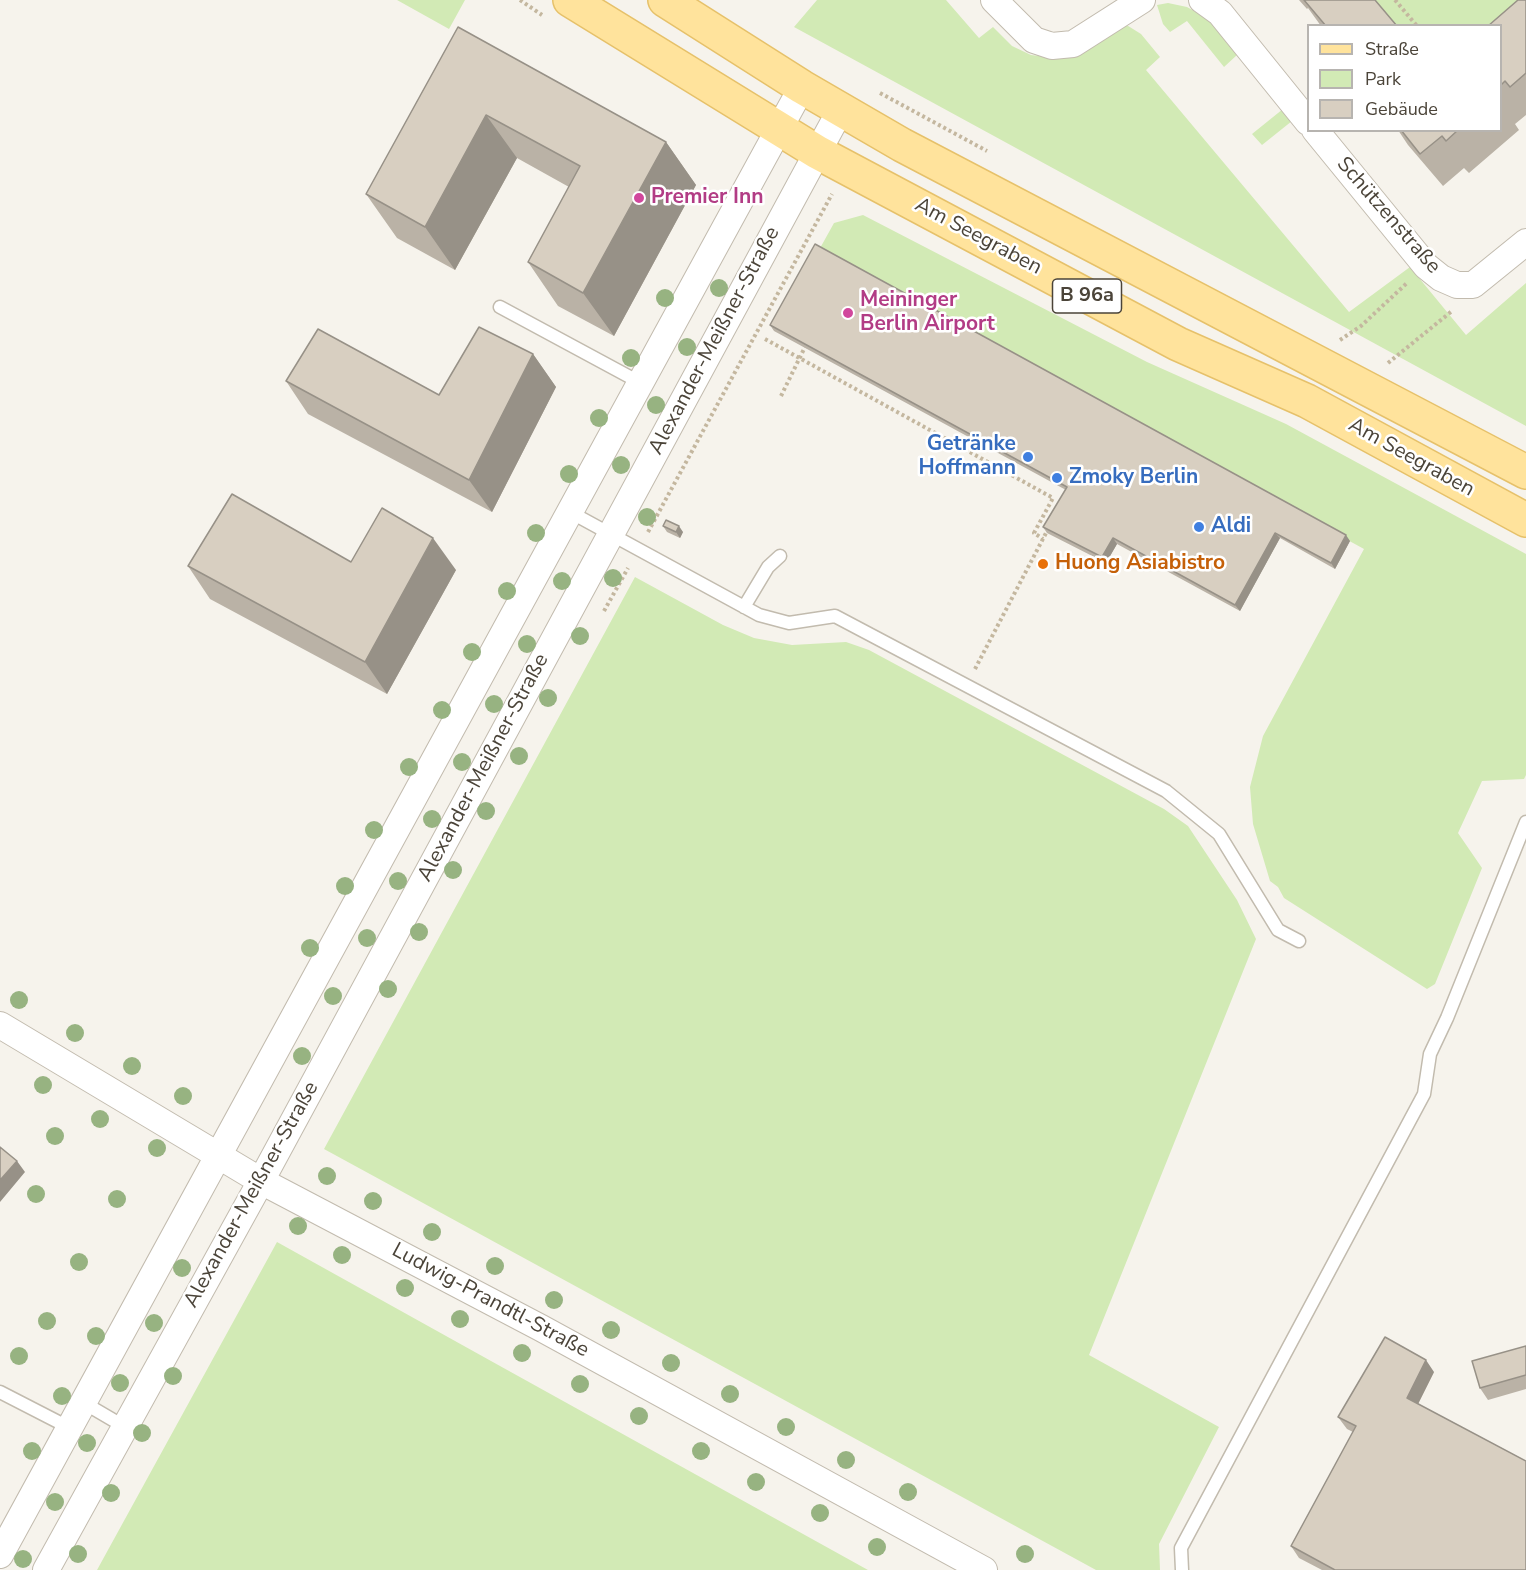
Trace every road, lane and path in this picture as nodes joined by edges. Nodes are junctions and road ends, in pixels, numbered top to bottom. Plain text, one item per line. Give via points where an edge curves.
1 (570, 0) edge
2 (665, 0) edge
3 (994, 0) edge
4 (1142, 0) edge
5 (1202, 0) edge
6 (1395, 0) edge
7 (1415, 24) edge
8 (802, 87) junction
9 (842, 109) junction
10 (1307, 121) edge
11 (779, 130) junction
12 (1317, 132) edge
13 (817, 152) junction
14 (1526, 242) edge
15 (1426, 266) junction
16 (1473, 285) junction
17 (500, 307) dead end
18 (765, 339) dead end
19 (1339, 341) dead end
20 (805, 347) edge
21 (800, 358) junction
22 (1385, 366) dead end
23 (641, 383) junction
24 (781, 396) dead end
25 (1526, 472) edge
26 (570, 512) junction
27 (1526, 520) edge
28 (1046, 532) edge
29 (610, 535) junction
30 (1043, 539) junction
31 (780, 556) dead end
32 (744, 607) junction
33 (966, 685) junction
34 (1526, 822) edge
35 (1299, 941) dead end
36 (0, 1025) edge
37 (219, 1157) junction
38 (261, 1181) junction
39 (0, 1392) edge
40 (84, 1403) junction
41 (125, 1427) junction
42 (70, 1428) junction
43 (0, 1555) edge
44 (46, 1570) edge
45 (984, 1570) edge
46 (1182, 1570) edge

1 - 11 main road, Am Seegraben / B 96a
2 - 8 main road, Am Seegraben / B 96a
3 - 4 street via 1034,40 1052,46 1073,44
5 - 10 street via 1220,13
6 - 7 path
8 - 9 main road, Am Seegraben / B 96a
8 - 11 street, Alexander-Meißner-Straße
9 - 13 street, Alexander-Meißner-Straße
9 - 25 main road, Am Seegraben / B 96a via 902,145
11 - 13 main road, Am Seegraben / B 96a
11 - 23 street, Alexander-Meißner-Straße
12 - 15 street, Schützenstraße
13 - 27 main road, Am Seegraben / B 96a via 1178,344 1307,401
13 - 29 street, Alexander-Meißner-Straße
14 - 16 street
15 - 16 street, Schützenstraße via 1457,285
15 - 19 path
16 - 22 path via 1448,315
17 - 23 lane
18 - 21 path
20 - 21 path
21 - 24 path
21 - 30 path via 1053,498 1034,533
23 - 26 street, Alexander-Meißner-Straße
26 - 29 lane
26 - 37 street, Alexander-Meißner-Straße
28 - 30 path
29 - 32 lane
29 - 38 street, Alexander-Meißner-Straße
30 - 33 path
31 - 32 lane via 768,567
32 - 33 lane via 789,623 836,615
33 - 35 lane via 1166,791 1219,834 1278,930
34 - 46 lane via 1430,1054 1424,1094 1181,1548
36 - 37 street, Ludwig-Prandtl-Straße
37 - 38 street, Ludwig-Prandtl-Straße
37 - 40 street, Alexander-Meißner-Straße
38 - 41 street, Alexander-Meißner-Straße
38 - 45 street, Ludwig-Prandtl-Straße via 541,1328
39 - 42 lane
40 - 41 lane
40 - 42 street, Alexander-Meißner-Straße
41 - 44 street, Alexander-Meißner-Straße
42 - 43 street, Alexander-Meißner-Straße

